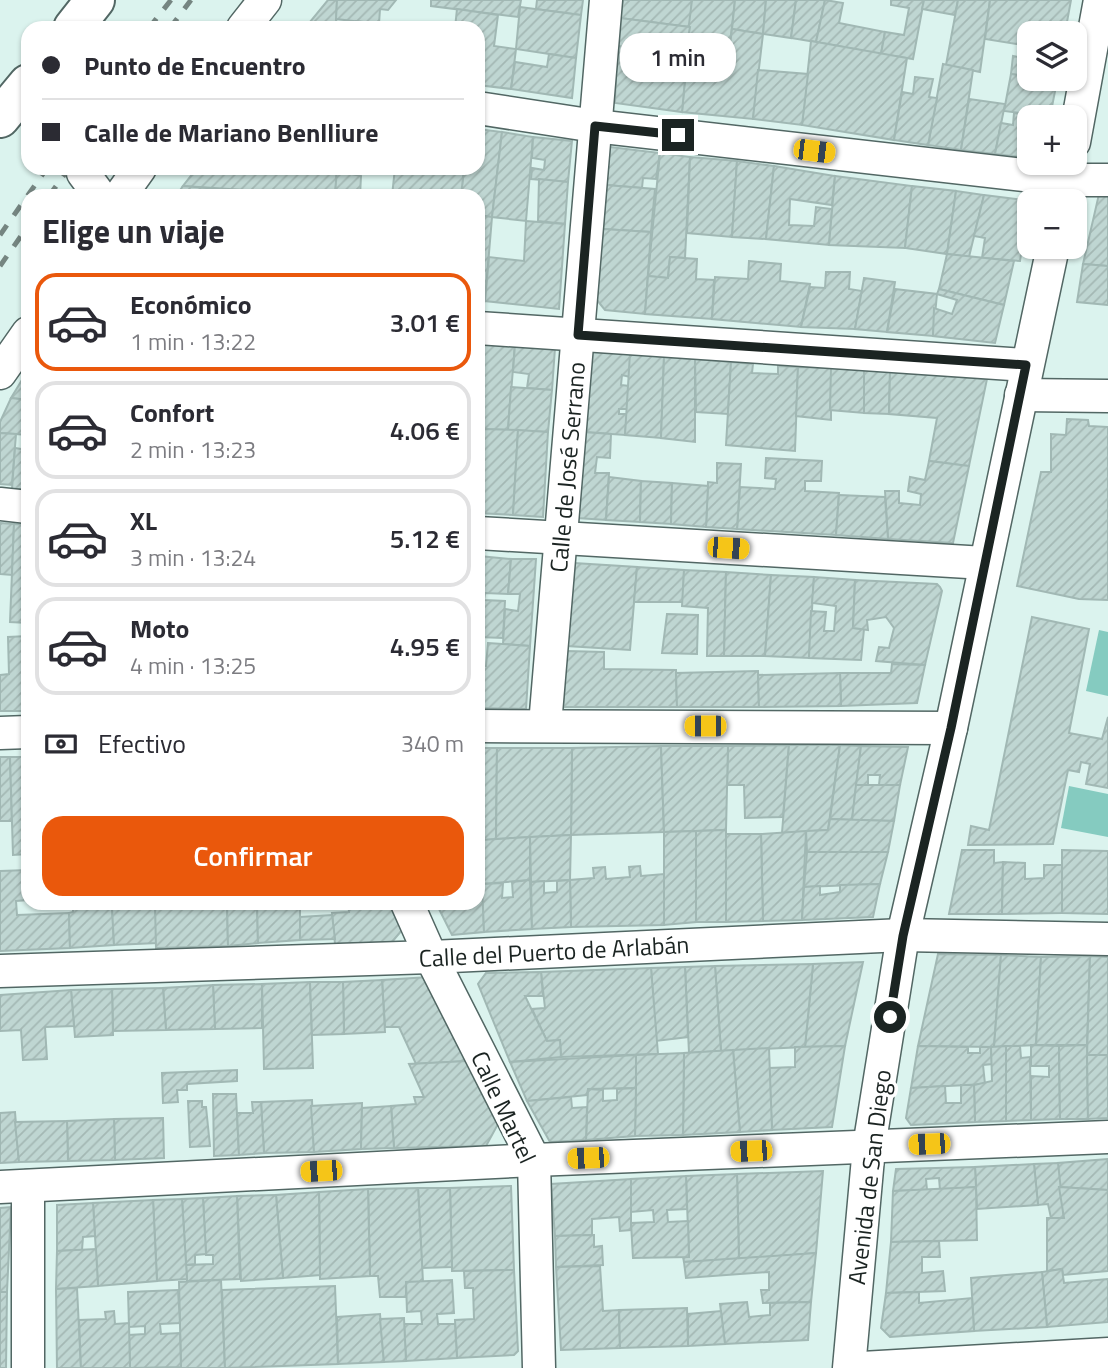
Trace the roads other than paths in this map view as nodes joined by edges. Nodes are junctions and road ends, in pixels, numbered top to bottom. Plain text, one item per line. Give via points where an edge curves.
1 (95, 0) edge
2 (265, 0) edge
3 (606, 0) edge
4 (1100, 0) edge
5 (78, 21) edge
6 (248, 21) edge
7 (21, 92) edge
8 (1081, 105) edge
9 (485, 109) edge
10 (0, 118) edge
11 (595, 126) junction
12 (1108, 180) edge
13 (1067, 181) edge
14 (1050, 259) edge
15 (485, 328) edge
16 (578, 335) junction
17 (21, 343) edge
18 (0, 373) edge
19 (1023, 380) junction
20 (1108, 396) edge
21 (0, 504) edge
22 (21, 506) edge
23 (485, 533) edge
24 (561, 537) junction
25 (985, 564) junction
26 (545, 725) junction
27 (485, 726) edge
28 (951, 728) junction
29 (0, 733) edge
30 (21, 733) edge
31 (410, 910) edge
32 (903, 936) junction
33 (1108, 939) edge
34 (431, 957) junction
35 (0, 971) edge
36 (1108, 1137) edge
37 (869, 1147) junction
38 (534, 1160) junction
39 (14, 1186) edge
40 (1108, 1354) edge
41 (28, 1368) edge
42 (539, 1368) edge
43 (849, 1368) edge
44 (862, 1368) edge

1 - 5 main road
2 - 6 street
3 - 11 street, Calle de José Serrano
4 - 8 street
7 - 10 main road
9 - 11 street
11 - 13 street
11 - 16 street, Calle de José Serrano
12 - 13 street
14 - 19 street, Avenida de San Diego
15 - 16 street
16 - 19 street
16 - 24 street, Calle de José Serrano
17 - 18 street
19 - 20 street
19 - 25 street, Avenida de San Diego
21 - 22 street
23 - 24 street
24 - 25 street
24 - 26 street, Calle de José Serrano
25 - 28 street, Avenida de San Diego
26 - 27 street
26 - 28 street
28 - 32 street, Avenida de San Diego
29 - 30 street
31 - 34 street, Calle Martel
32 - 33 street, Calle del Puerto de Arlabán
32 - 34 street, Calle del Puerto de Arlabán
32 - 37 street, Avenida de San Diego
34 - 35 street, Calle del Puerto de Arlabán
34 - 38 street, Calle Martel
36 - 37 street
37 - 38 street
37 - 43 street, Avenida de San Diego
38 - 39 street
38 - 42 street, Calle Martel
39 - 41 street
40 - 44 street

